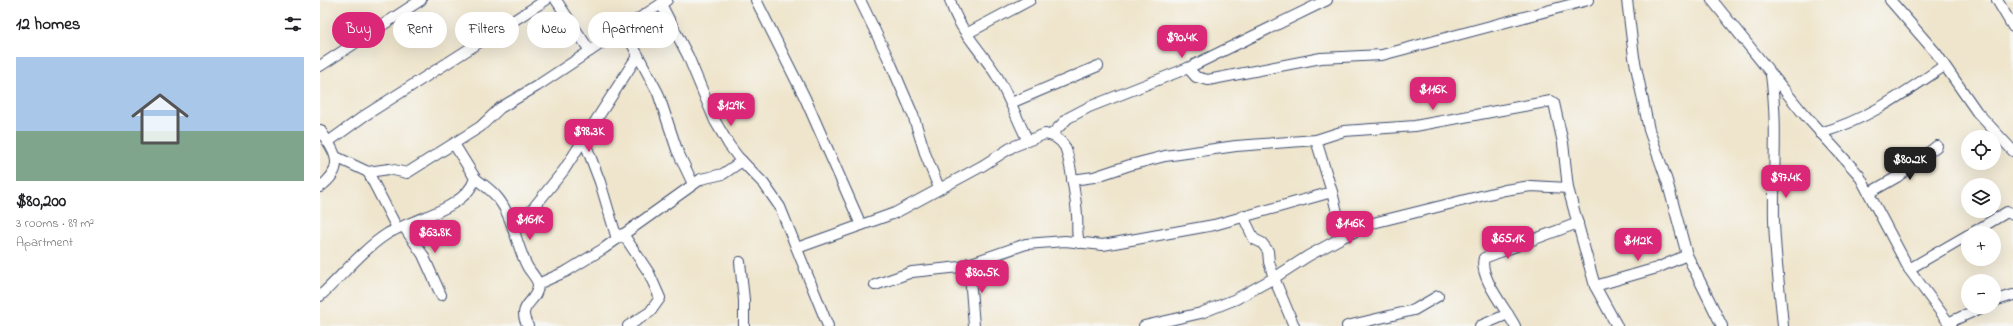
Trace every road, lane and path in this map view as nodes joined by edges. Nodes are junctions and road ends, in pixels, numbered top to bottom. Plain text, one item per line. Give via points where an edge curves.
1 (421, 0) edge
2 (546, 0) edge
3 (556, 0) edge
4 (756, 0) edge
5 (860, 0) edge
6 (950, 0) edge
7 (1030, 0) edge
8 (1327, 0) edge
9 (1588, 0) edge
10 (1626, 0) edge
11 (1712, 0) edge
12 (1890, 0) edge
13 (1997, 0) edge
14 (664, 2) edge
15 (649, 12) edge
16 (2013, 27) edge
17 (966, 34) junction
18 (595, 48) edge
19 (634, 48) edge
20 (590, 51) junction
21 (638, 55) junction
22 (320, 66) edge
23 (1098, 66) dead end
24 (1944, 66) junction
25 (1188, 68) junction
26 (1771, 74) junction
27 (1011, 102) junction
28 (320, 130) edge
29 (1820, 133) junction
30 (1052, 135) junction
31 (1027, 139) junction
32 (584, 140) junction
33 (1316, 140) junction
34 (328, 142) junction
35 (454, 144) junction
36 (1937, 146) dead end
37 (2013, 151) edge
38 (336, 157) junction
39 (742, 161) junction
40 (368, 172) junction
41 (475, 178) junction
42 (1072, 180) junction
43 (693, 184) junction
44 (320, 187) edge
45 (940, 188) junction
46 (1568, 188) junction
47 (1332, 192) junction
48 (1868, 193) junction
49 (2013, 215) edge
50 (1243, 216) junction
51 (1578, 223) junction
52 (861, 225) junction
53 (1983, 226) edge
54 (401, 227) junction
55 (514, 232) junction
56 (620, 237) junction
57 (1342, 237) junction
58 (1961, 239) edge
59 (1079, 243) junction
60 (797, 248) junction
61 (1687, 255) junction
62 (740, 262) dead end
63 (969, 263) junction
64 (1909, 269) junction
65 (1274, 278) junction
66 (538, 284) junction
67 (875, 285) dead end
68 (1595, 286) junction
69 (2013, 294) edge
70 (442, 295) dead end
71 (320, 296) edge
72 (1438, 296) dead end
73 (2001, 298) edge
74 (1508, 314) junction
75 (1969, 314) edge
76 (1950, 324) edge
77 (528, 326) edge
78 (628, 326) edge
79 (744, 326) edge
80 (828, 326) edge
81 (974, 326) edge
82 (1144, 326) edge
83 (1294, 326) edge
84 (1347, 326) edge
85 (1480, 326) edge
86 (1514, 326) edge
87 (1617, 326) edge
88 (1722, 326) edge
89 (1783, 326) edge

1 - 22 street
2 - 34 street via 364,116
3 - 20 street
4 - 52 street via 805,98
5 - 45 street via 913,115 926,156
6 - 17 street via 959,24
7 - 17 street
8 - 25 street
9 - 25 street via 1382,55 1321,58 1208,80 1196,77
10 - 61 street via 1634,57 1649,130 1667,181
11 - 26 street
12 - 24 street via 1936,53
13 - 16 street
14 - 15 street
14 - 39 street via 715,121
17 - 27 street via 983,54
18 - 20 street
19 - 21 street
20 - 35 street via 500,108 480,127
21 - 32 street
21 - 43 street via 658,93 677,150
23 - 27 street
24 - 29 street via 1862,119
24 - 37 street via 1977,112
25 - 30 street via 1089,107 1068,118
26 - 29 street
26 - 89 street via 1776,134 1774,220
27 - 31 street
28 - 34 street
29 - 48 street via 1859,175
30 - 31 street via 1045,134
30 - 42 street via 1065,148
31 - 45 street
32 - 55 street via 564,170
32 - 56 street
33 - 42 street via 1236,146 1165,156 1094,177
33 - 46 street via 1344,131 1415,126 1551,101 1554,103 1563,143
33 - 47 street
34 - 38 street
35 - 40 street via 407,173 389,169
35 - 41 street
36 - 48 street via 1897,177
38 - 40 street
38 - 44 street via 335,172
39 - 43 street via 723,174 701,179
39 - 60 street via 780,206
40 - 54 street
41 - 54 street via 470,188 458,200
41 - 55 street via 498,197
42 - 59 street
43 - 56 street
45 - 52 street via 895,213
46 - 51 street
46 - 57 street via 1531,186 1505,190 1403,214 1373,223
47 - 50 street
47 - 57 street
48 - 64 street
49 - 53 street via 2006,212
50 - 59 street via 1214,225 1103,246
50 - 65 street via 1254,239 1262,243 1268,251
51 - 68 street
51 - 74 street via 1484,258 1482,264 1488,282
52 - 60 street
54 - 70 street via 423,255
54 - 71 street via 377,242
55 - 66 street via 527,266
56 - 66 street via 567,271
56 - 78 street via 649,273 660,298 650,312
57 - 65 street
58 - 64 street
59 - 63 street via 1065,241 1026,244
60 - 80 street
61 - 68 street via 1657,268
61 - 88 street
62 - 79 street
63 - 67 street via 901,275
63 - 81 street
64 - 76 street
65 - 82 street via 1236,299 1200,314
65 - 83 street
66 - 77 street via 524,312 524,320
68 - 87 street
69 - 73 street
72 - 84 street via 1414,310
74 - 85 street
74 - 86 street
75 - 76 street

